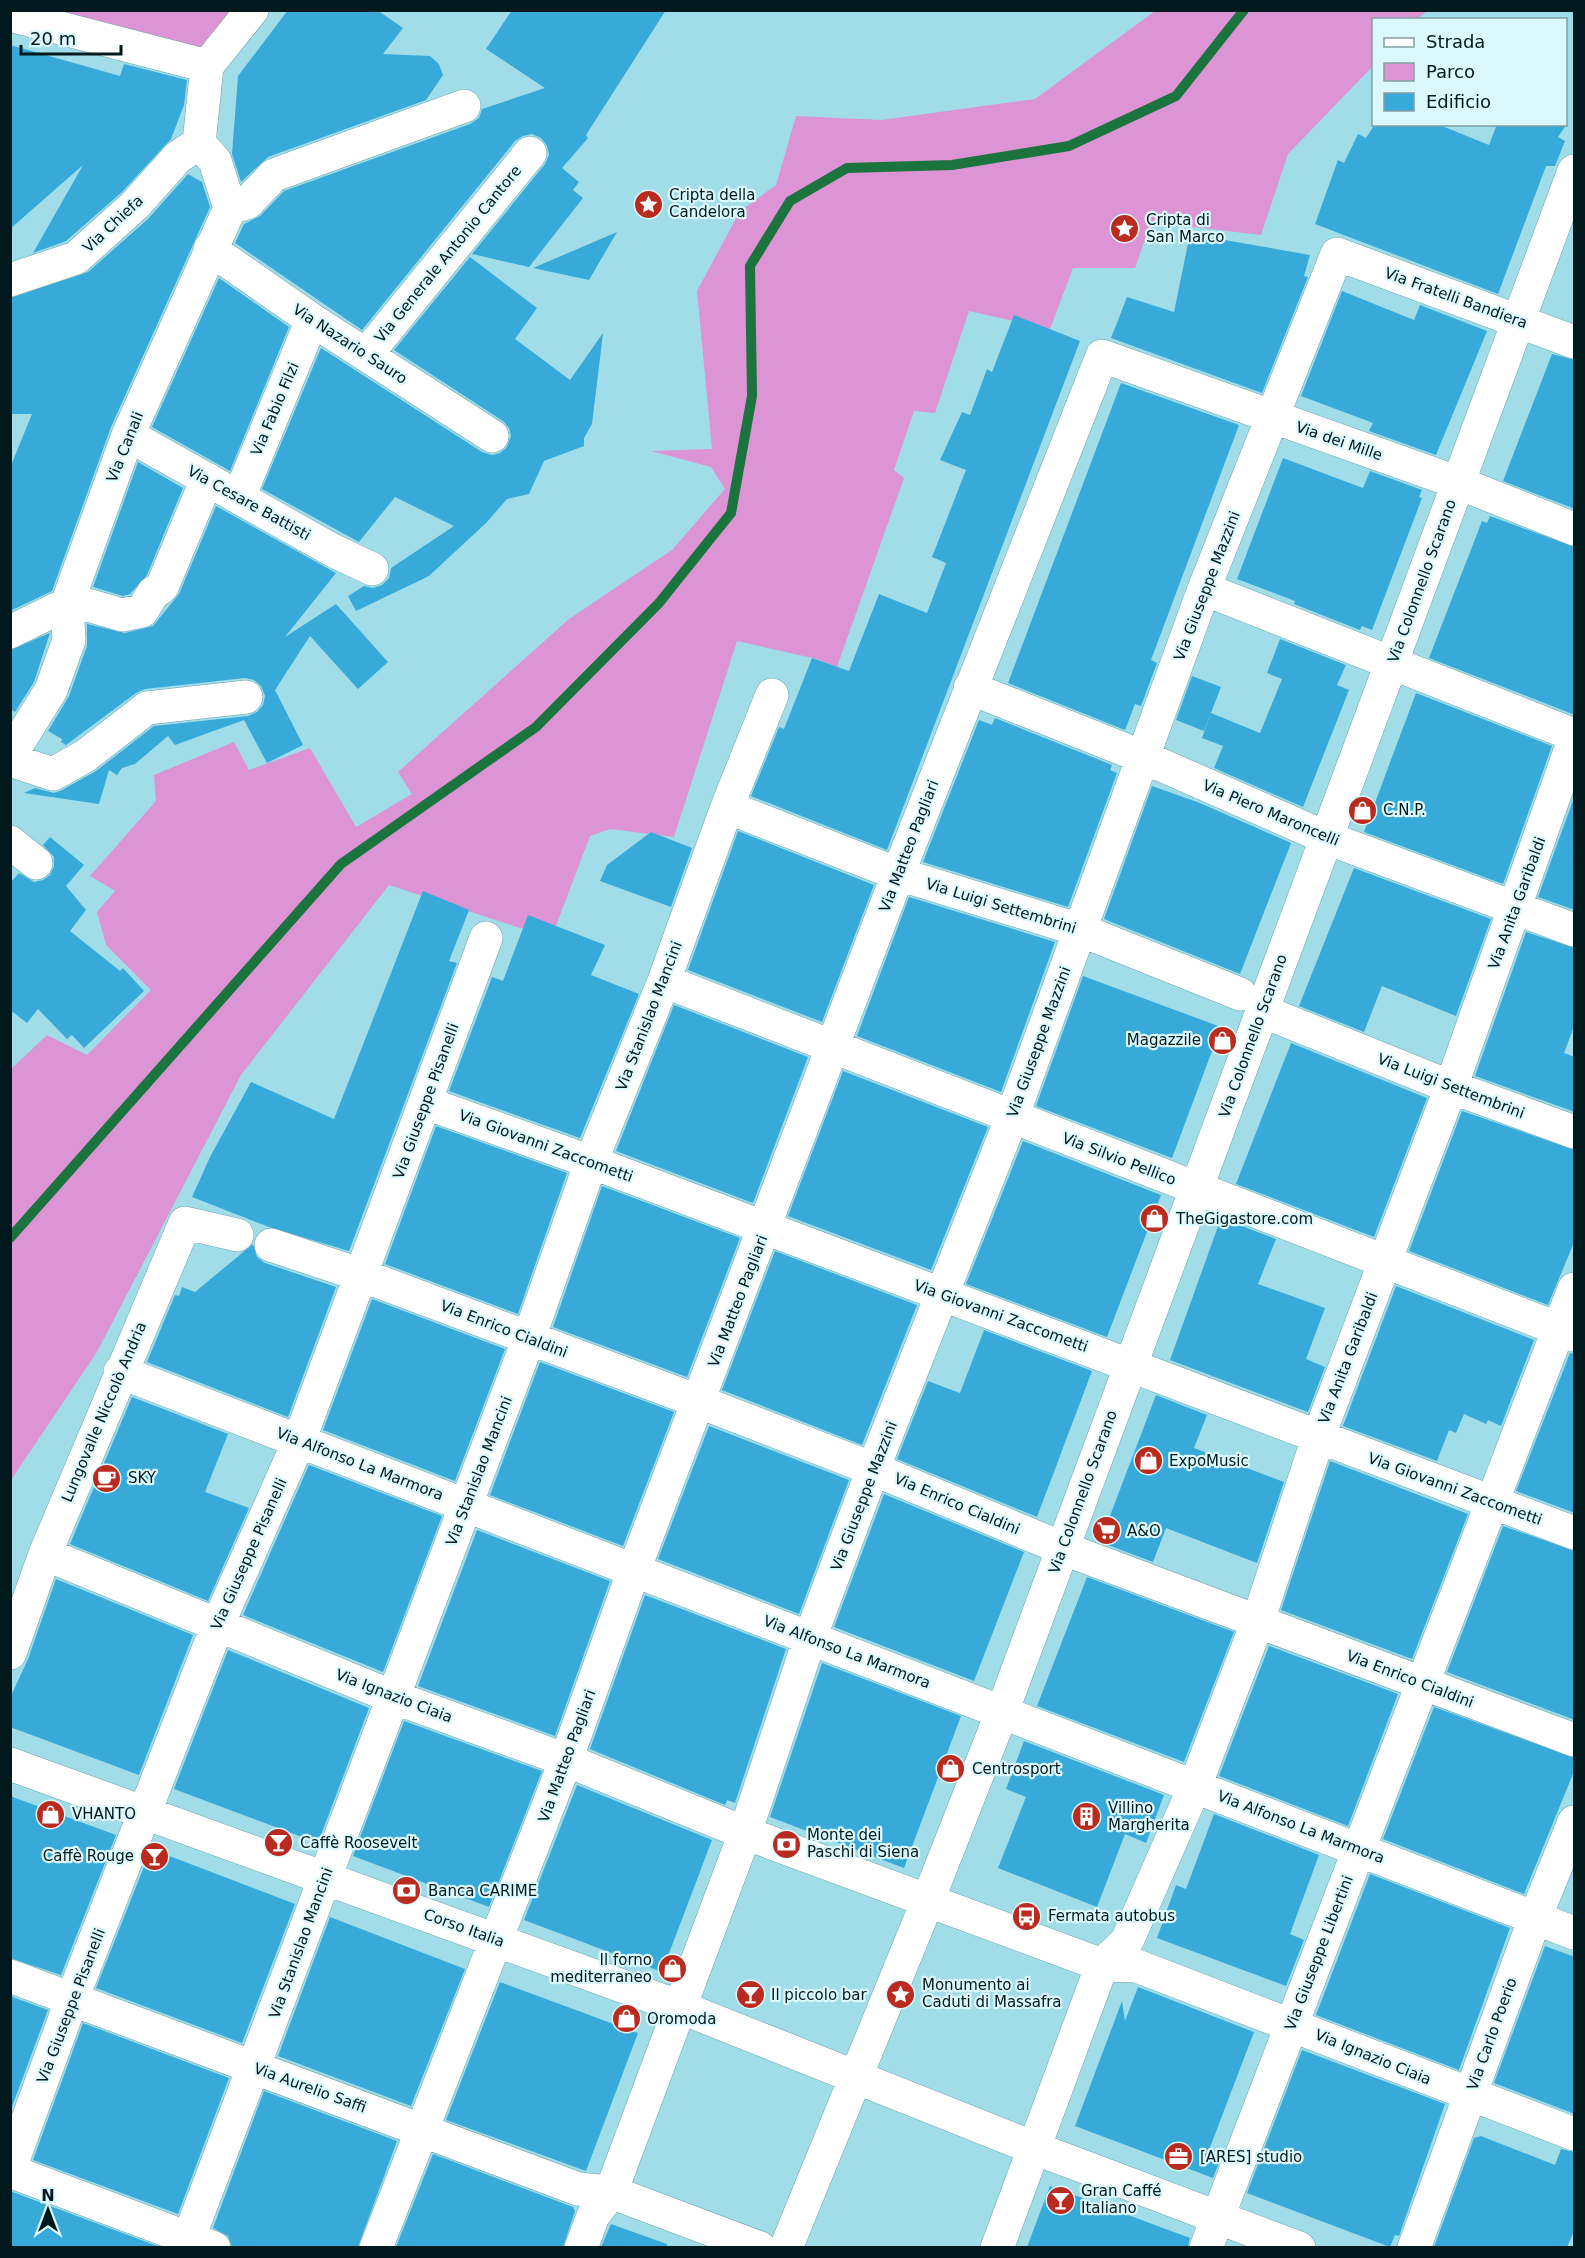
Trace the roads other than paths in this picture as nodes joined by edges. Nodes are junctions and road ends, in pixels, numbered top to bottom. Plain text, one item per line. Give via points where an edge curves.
1 (252, 10) edge
2 (10, 15) edge
3 (207, 66) junction
4 (464, 106) dead end
5 (199, 143) junction
6 (530, 153) dead end
7 (1575, 171) edge
8 (231, 208) junction
9 (210, 249) junction
10 (1337, 254) joint
11 (10, 280) edge
12 (312, 320) junction
13 (1518, 321) junction
14 (1575, 342) edge
15 (366, 355) junction
16 (1102, 356) joint
17 (1273, 418) junction
18 (128, 435) junction
19 (492, 436) dead end
20 (207, 479) junction
21 (1459, 483) junction
22 (238, 497) junction
23 (1575, 529) edge
24 (372, 569) dead end
25 (1204, 589) junction
26 (67, 604) junction
27 (10, 632) edge
28 (1392, 663) junction
29 (970, 688) junction
30 (772, 695) dead end
31 (246, 697) dead end
32 (1575, 735) edge
33 (1575, 740) edge
34 (1143, 757) junction
35 (10, 758) edge
36 (727, 807) junction
37 (1327, 838) junction
38 (10, 842) edge
39 (36, 863) dead end
40 (898, 874) junction
41 (1516, 908) junction
42 (1080, 930) junction
43 (1575, 930) edge
44 (486, 938) dead end
45 (664, 981) junction
46 (1251, 1003) junction
47 (833, 1046) junction
48 (1451, 1087) junction
49 (426, 1103) junction
50 (1012, 1116) junction
51 (1575, 1132) edge
52 (591, 1162) junction
53 (1196, 1189) junction
54 (765, 1227) junction
55 (237, 1236) dead end
56 (271, 1245) dead end
57 (1385, 1262) junction
58 (361, 1275) junction
59 (1575, 1289) edge
60 (942, 1295) junction
61 (1566, 1332) edge
62 (529, 1338) junction
63 (1131, 1364) junction
64 (120, 1372) junction
65 (700, 1402) junction
66 (1318, 1438) junction
67 (299, 1441) junction
68 (873, 1469) junction
69 (1491, 1502) junction
70 (466, 1505) junction
71 (1575, 1533) edge
72 (1062, 1548) junction
73 (45, 1554) junction
74 (634, 1570) junction
75 (1258, 1621) junction
76 (218, 1624) junction
77 (810, 1638) junction
78 (10, 1653) edge
79 (1423, 1684) junction
80 (393, 1697) junction
81 (1002, 1712) junction
82 (1575, 1740) edge
83 (566, 1760) junction
84 (10, 1764) edge
85 (1195, 1786) junction
86 (144, 1814) junction
87 (1575, 1822) edge
88 (745, 1833) junction
89 (1359, 1850) junction
90 (325, 1877) junction
91 (928, 1900) junction
92 (1535, 1918) junction
93 (1575, 1933) edge
94 (496, 1940) junction
95 (1102, 1965) junction
96 (10, 1976) edge
97 (72, 1999) junction
98 (680, 2007) junction
99 (1292, 2024) junction
100 (255, 2068) junction
101 (855, 2077) junction
102 (1469, 2094) junction
103 (422, 2130) junction
104 (1575, 2134) edge
105 (1034, 2148) junction
106 (10, 2170) edge
107 (611, 2192) junction
108 (1218, 2217) junction
109 (196, 2244) edge
110 (376, 2247) edge
111 (581, 2247) edge
112 (760, 2247) edge
113 (786, 2247) edge
114 (997, 2247) edge
115 (1206, 2247) edge
116 (1299, 2247) edge
117 (1414, 2247) edge

1 - 3 street
2 - 3 street
3 - 5 street
4 - 8 street via 274,175 248,203
5 - 8 street via 215,161
5 - 11 street, Via Chiefa via 177,157 135,205 76,258
6 - 15 street, Via Generale Antonio Cantore
7 - 13 street, Via Colonnello Scarano
8 - 9 street, Via Canali
9 - 12 street, Via Nazario Sauro
9 - 18 street, Via Canali
10 - 13 street, Via Fratelli Bandiera
10 - 17 street, Via Giuseppe Mazzini
12 - 15 street, Via Nazario Sauro
12 - 22 street, Via Fabio Filzi
13 - 14 street, Via Fratelli Bandiera
13 - 21 street, Via Colonnello Scarano
15 - 19 street, Via Nazario Sauro
16 - 17 street, Via dei Mille
16 - 29 street, Via Matteo Pagliari
17 - 21 street, Via dei Mille
17 - 25 street, Via Giuseppe Mazzini
18 - 20 street, Via Cesare Battisti
18 - 26 street, Via Canali
20 - 22 street, Via Cesare Battisti
20 - 26 street via 162,587 153,593 142,611 122,615 84,604
21 - 23 street, Via dei Mille
21 - 28 street, Via Colonnello Scarano
22 - 24 street, Via Cesare Battisti
25 - 28 street
25 - 34 street, Via Giuseppe Mazzini
26 - 27 street
26 - 35 street, Via Canali via 69,640 51,690
28 - 32 street
28 - 37 street, Via Colonnello Scarano
29 - 34 street, Via Piero Maroncelli
29 - 40 street, Via Matteo Pagliari
30 - 36 street, Via Stanislao Mancini
31 - 35 street via 147,708 85,756 53,774
33 - 41 street, Via Anita Garibaldi
34 - 37 street, Via Piero Maroncelli
34 - 42 street, Via Giuseppe Mazzini
36 - 40 street, Via Luigi Settembrini
36 - 45 street, Via Stanislao Mancini
37 - 41 street, Via Piero Maroncelli
37 - 46 street, Via Colonnello Scarano
38 - 39 street
40 - 42 street, Via Luigi Settembrini
40 - 47 street, Via Matteo Pagliari
41 - 43 street, Via Piero Maroncelli
41 - 48 street, Via Anita Garibaldi
42 - 46 street, Via Luigi Settembrini
42 - 50 street, Via Giuseppe Mazzini
44 - 49 street, Via Giuseppe Pisanelli
45 - 47 street, Via Silvio Pellico
45 - 52 street, Via Stanislao Mancini
46 - 48 street, Via Luigi Settembrini
46 - 53 street, Via Colonnello Scarano
47 - 50 street, Via Silvio Pellico
47 - 54 street, Via Matteo Pagliari
48 - 51 street, Via Luigi Settembrini
48 - 57 street, Via Anita Garibaldi
49 - 52 street, Via Giovanni Zaccometti
49 - 58 street, Via Giuseppe Pisanelli
50 - 53 street, Via Silvio Pellico
50 - 60 street, Via Giuseppe Mazzini
52 - 54 street, Via Giovanni Zaccometti
52 - 62 street, Via Stanislao Mancini
53 - 57 street, Via Silvio Pellico
53 - 63 street, Via Colonnello Scarano
54 - 60 street, Via Giovanni Zaccometti
54 - 65 street, Via Matteo Pagliari
55 - 64 street, Lungovalle Niccolò Andria via 185,1223
56 - 58 street, Via Enrico Cialdini
57 - 61 street, Via Silvio Pellico
57 - 66 street, Via Anita Garibaldi
58 - 62 street, Via Enrico Cialdini
58 - 67 street, Via Giuseppe Pisanelli
59 - 61 street, Via Giuseppe Libertini
60 - 63 street, Via Giovanni Zaccometti
60 - 68 street, Via Giuseppe Mazzini
61 - 69 street, Via Giuseppe Libertini
62 - 65 street, Via Enrico Cialdini
62 - 70 street, Via Stanislao Mancini
63 - 66 street, Via Giovanni Zaccometti
63 - 72 street, Via Colonnello Scarano
64 - 67 street, Via Alfonso La Marmora
64 - 73 street, Lungovalle Niccolò Andria
65 - 68 street, Via Enrico Cialdini
65 - 74 street, Via Matteo Pagliari
66 - 69 street, Via Giovanni Zaccometti
66 - 75 street, Via Anita Garibaldi
67 - 70 street, Via Alfonso La Marmora
67 - 76 street, Via Giuseppe Pisanelli
68 - 72 street, Via Enrico Cialdini
68 - 77 street, Via Giuseppe Mazzini
69 - 71 street, Via Giovanni Zaccometti
69 - 79 street, Via Giuseppe Libertini
70 - 74 street, Via Alfonso La Marmora
70 - 80 street, Via Stanislao Mancini
72 - 75 street, Via Enrico Cialdini
72 - 81 street, Via Colonnello Scarano
73 - 76 street, Via Ignazio Ciaia
73 - 78 street, Lungovalle Niccolò Andria
74 - 77 street, Via Alfonso La Marmora
74 - 83 street, Via Matteo Pagliari
75 - 79 street, Via Enrico Cialdini
75 - 85 street, Via Anita Garibaldi
76 - 80 street, Via Ignazio Ciaia
76 - 86 street, Via Giuseppe Pisanelli
77 - 81 street, Via Alfonso La Marmora
77 - 88 street, Via Giuseppe Mazzini
79 - 82 street, Via Enrico Cialdini
79 - 89 street, Via Giuseppe Libertini
80 - 83 street, Via Ignazio Ciaia
80 - 90 street, Via Stanislao Mancini
81 - 85 street, Via Alfonso La Marmora
81 - 91 street, Via Colonnello Scarano
83 - 88 street, Via Ignazio Ciaia
83 - 94 street, Via Matteo Pagliari
84 - 86 street, Corso Italia
85 - 89 street, Via Alfonso La Marmora
85 - 95 street, Via Anita Garibaldi via 1127,1941
86 - 90 street, Corso Italia
86 - 97 street, Via Giuseppe Pisanelli
87 - 92 street, Via Carlo Poerio
88 - 91 street, Via Ignazio Ciaia
88 - 98 street, Via Giuseppe Mazzini
89 - 92 street, Via Alfonso La Marmora
89 - 99 street, Via Giuseppe Libertini
90 - 94 street, Corso Italia
90 - 100 street, Via Stanislao Mancini
91 - 95 street, Via Ignazio Ciaia
91 - 101 street, Via Colonnello Scarano
92 - 93 street, Via Alfonso La Marmora
92 - 102 street, Via Carlo Poerio
94 - 98 street, Corso Italia
94 - 103 street, Via Matteo Pagliari
95 - 99 street, Via Ignazio Ciaia via 1137,1966
95 - 105 street
96 - 97 street, Via Aurelio Saffi
97 - 100 street, Via Aurelio Saffi
97 - 106 street, Via Giuseppe Pisanelli
98 - 101 street, Corso Italia
98 - 107 street, Via Giuseppe Mazzini
99 - 102 street, Via Ignazio Ciaia
99 - 108 street, Via Giuseppe Libertini
100 - 103 street, Via Aurelio Saffi
100 - 109 street, Via Stanislao Mancini
101 - 105 street, Corso Italia
101 - 113 street, Via Colonnello Scarano
102 - 104 street, Via Ignazio Ciaia
102 - 117 street, Via Carlo Poerio
103 - 107 street, Via Aurelio Saffi via 578,2190
103 - 110 street, Via Matteo Pagliari
105 - 108 street, Corso Italia
105 - 114 street
106 - 109 street
107 - 111 street via 593,2216
107 - 112 street, Via Aurelio Saffi
108 - 115 street, Via Giuseppe Libertini
108 - 116 street, Corso Italia

